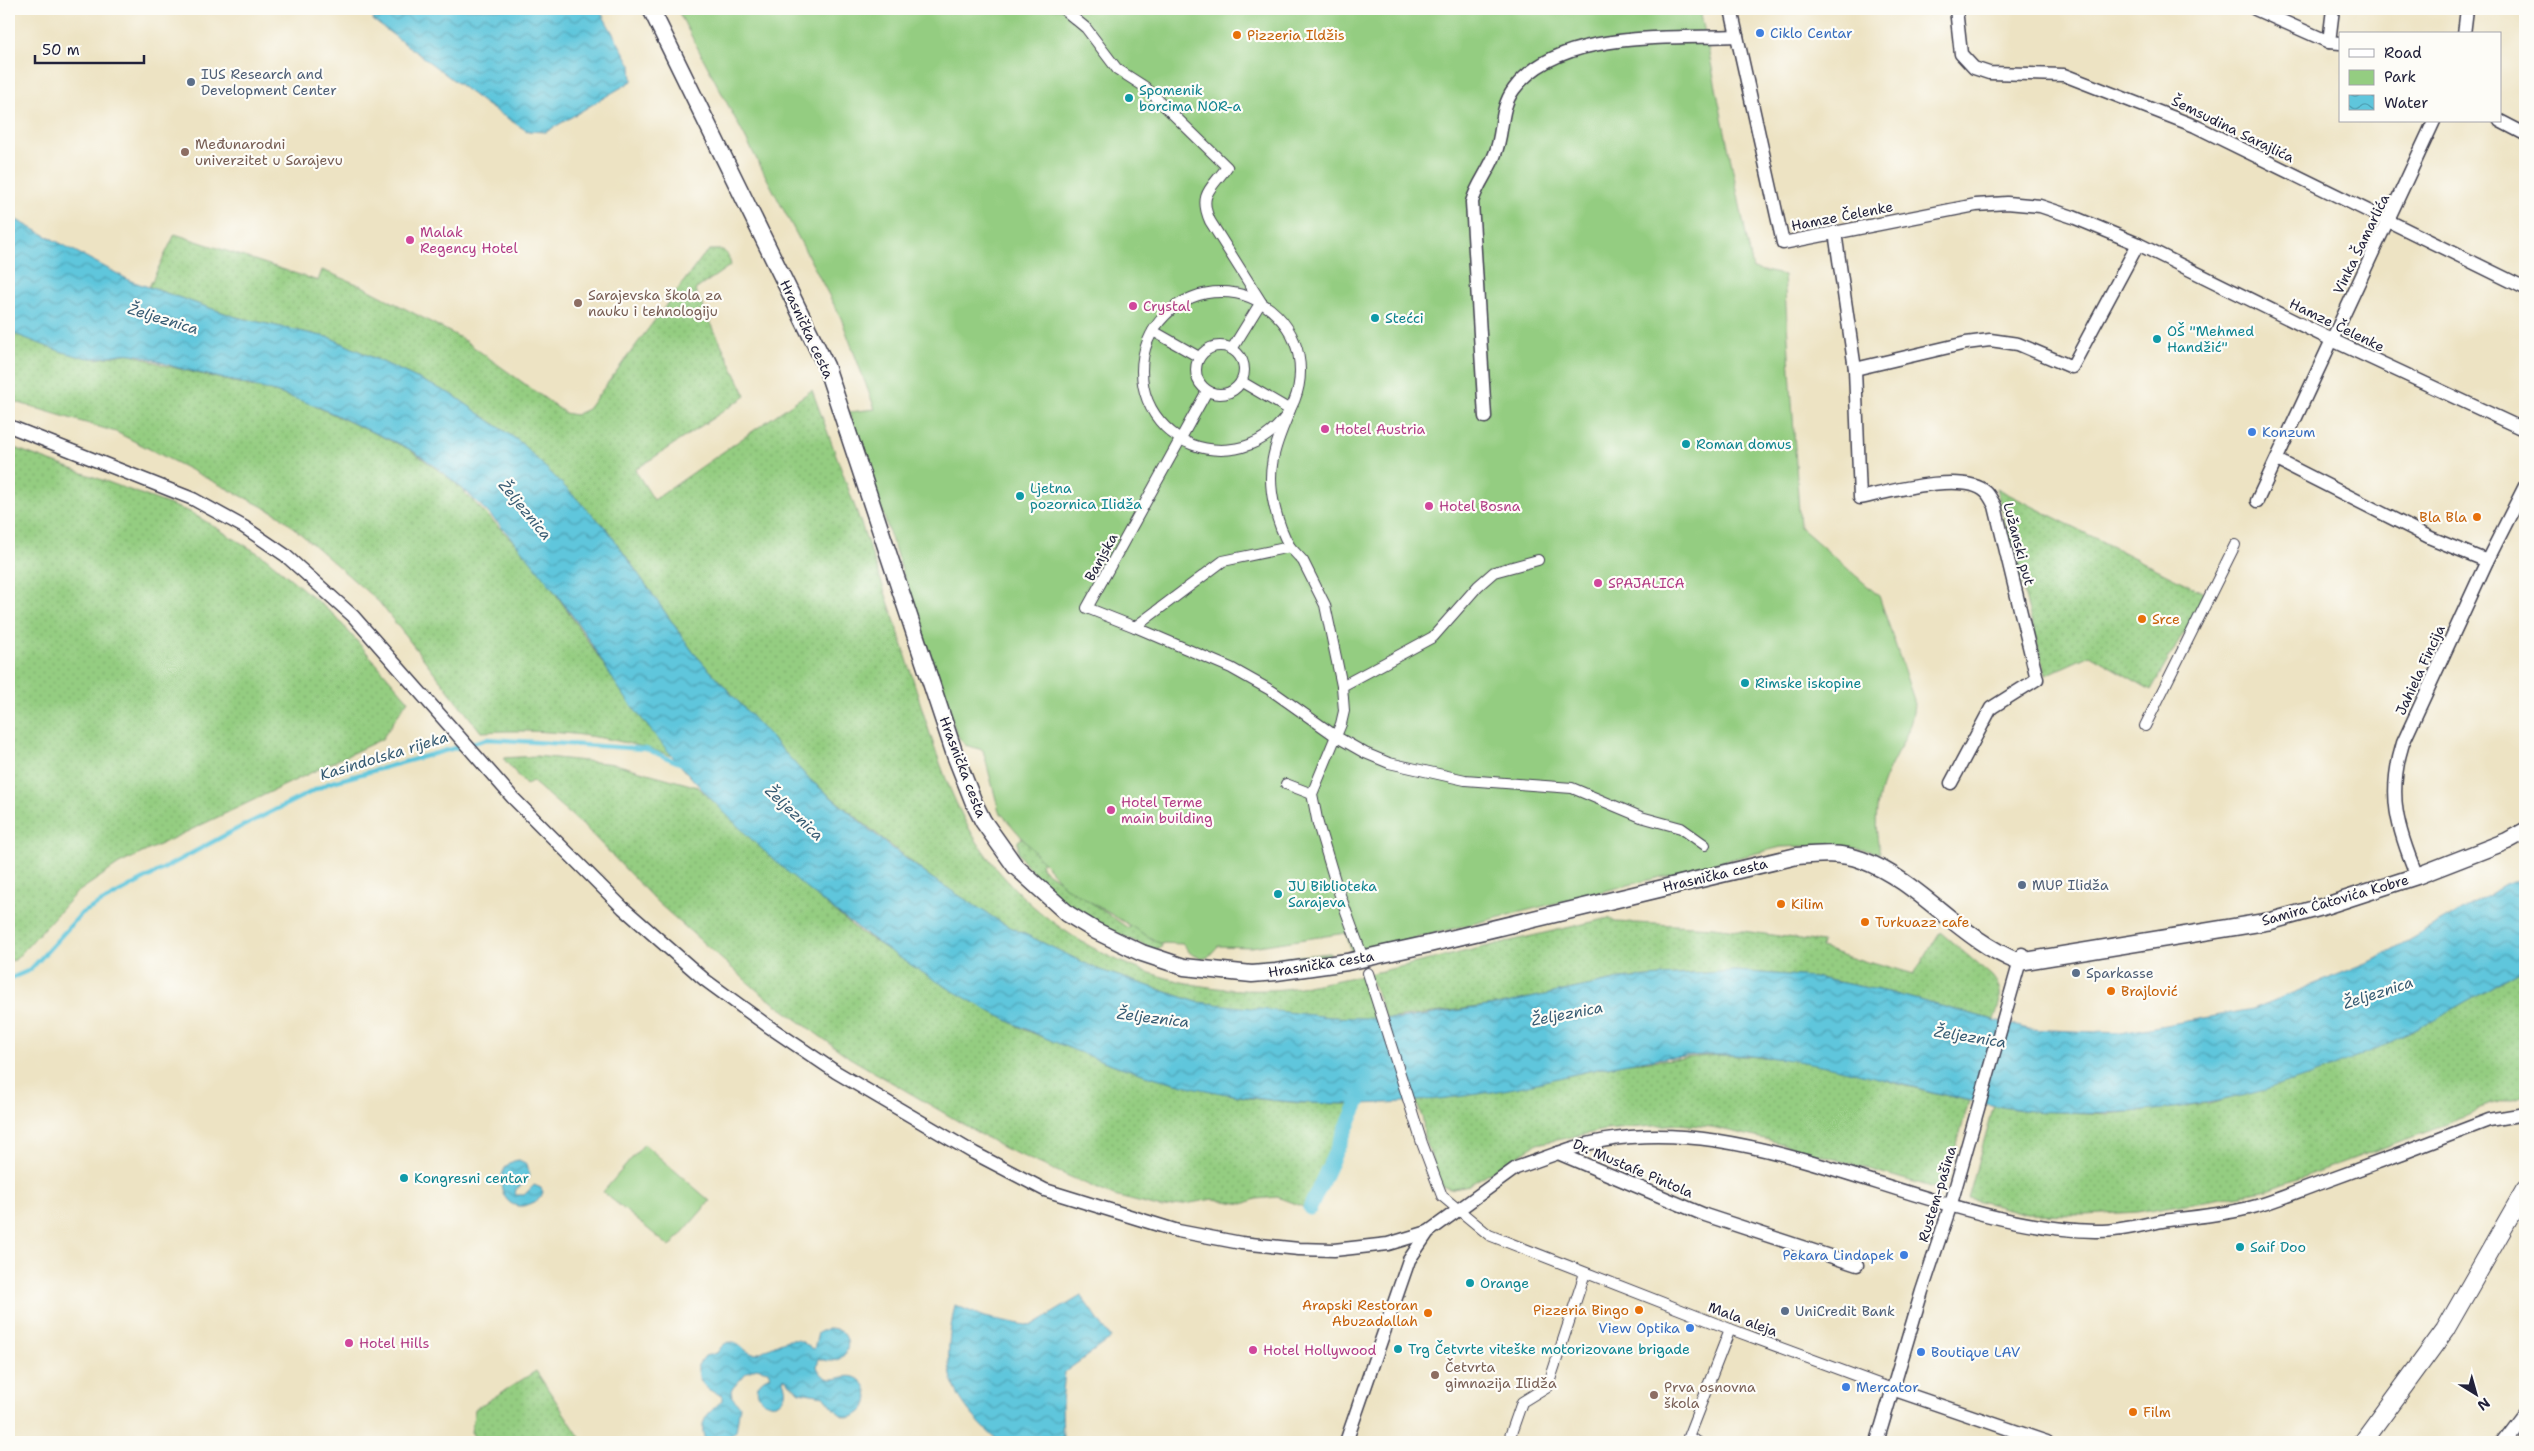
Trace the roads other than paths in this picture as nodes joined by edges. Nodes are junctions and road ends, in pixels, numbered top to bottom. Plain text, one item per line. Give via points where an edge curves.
1 (651, 9) edge
2 (1063, 9) edge
3 (1730, 9) edge
4 (1956, 9) edge
5 (2256, 9) edge
6 (2332, 9) edge
7 (2467, 9) edge
8 (2464, 32) edge
9 (1736, 36) junction
10 (2335, 43) edge
11 (2434, 122) edge
12 (2502, 122) edge
13 (2525, 134) edge
14 (2389, 222) junction
15 (1835, 232) junction
16 (2138, 244) junction
17 (2525, 288) edge
18 (1261, 302) junction
19 (1153, 331) junction
20 (2332, 340) junction
21 (1232, 349) junction
22 (1199, 358) junction
23 (1855, 369) junction
24 (1242, 382) junction
25 (1207, 391) junction
26 (1290, 410) junction
27 (1485, 417) dead end
28 (9, 426) edge
29 (2525, 430) edge
30 (1181, 439) junction
31 (2277, 460) junction
32 (2525, 486) edge
33 (2257, 501) dead end
34 (2235, 545) dead end
35 (1290, 547) junction
36 (1538, 560) dead end
37 (2486, 562) junction
38 (1135, 627) junction
39 (1342, 686) junction
40 (2145, 726) dead end
41 (1337, 737) junction
42 (1950, 783) dead end
43 (1286, 784) dead end
44 (1312, 794) junction
45 (2525, 831) edge
46 (1705, 845) dead end
47 (2417, 876) junction
48 (2021, 958) junction
49 (1366, 966) junction
50 (2525, 1114) edge
51 (2512, 1117) junction
52 (2525, 1123) edge
53 (1558, 1153) junction
54 (2525, 1190) edge
55 (1950, 1207) junction
56 (1458, 1209) junction
57 (1428, 1232) junction
58 (1857, 1265) dead end
59 (1585, 1273) junction
60 (1730, 1330) junction
61 (1892, 1389) junction
62 (2525, 1413) edge
63 (1346, 1442) edge
64 (1508, 1442) edge
65 (1698, 1442) edge
66 (1877, 1442) edge
67 (2047, 1442) edge
68 (2363, 1442) edge
69 (2503, 1442) edge

1 - 49 street, Hrasnička cesta via 826,366 955,755 974,803 999,845 1015,866 1068,914 1142,953 1184,966 1252,974
2 - 18 street via 1086,28 1117,69 1145,87 1226,167 1204,199 1204,207
3 - 9 street, Hamze Čelenke
4 - 14 street, Šemsudina Sarajlića via 1961,54 1974,68 1989,73 2064,75 2145,104
5 - 10 street
6 - 10 street
7 - 8 street
9 - 15 street, Hamze Čelenke via 1783,243
9 - 27 street via 1618,40 1572,49 1530,71 1513,89 1504,107 1496,153 1472,202
11 - 14 street, Vinka Šamarlića
12 - 13 street
14 - 17 street, Šemsudina Sarajlića
14 - 20 street, Vinka Šamarlića
15 - 16 street, Hamze Čelenke via 1946,210 2007,203 2049,209
15 - 23 street, Lužanski put
16 - 20 street, Hamze Čelenke
16 - 23 street via 2072,367 2018,344 1990,340
18 - 19 street via 1236,293 1213,292 1196,296 1168,312
18 - 21 street
18 - 26 street via 1279,316 1293,337 1300,364 1299,386
19 - 22 street
19 - 30 street via 1143,361 1144,389 1152,410 1165,427
20 - 29 street, Hamze Čelenke
20 - 31 street, Vinka Šamarlića
21 - 22 street via 1225,346 1210,348
21 - 24 street via 1242,360
22 - 25 street via 1196,372 1201,386
23 - 42 street, Lužanski put via 1860,498 1928,483 1963,484 1985,491 1995,506 2037,679 1990,708
24 - 25 street via 1223,395
24 - 26 street
25 - 30 street, Banjska
26 - 30 street via 1269,434 1245,446 1227,450 1204,448
26 - 35 street via 1275,451 1271,478 1280,527
28 - 57 street via 194,499 285,555 321,586 383,649 513,798 623,908 721,991 844,1076 974,1153 1045,1190 1178,1231 1241,1243 1334,1250 1388,1244
30 - 38 street, Banjska via 1087,608
31 - 33 street, Vinka Šamarlića
31 - 37 street via 2431,538
32 - 37 street, Jahiela Fincija
34 - 40 street
35 - 38 street via 1222,561
35 - 39 street via 1304,562 1325,605
36 - 39 street via 1494,572 1433,637
37 - 47 street, Jahiela Fincija via 2395,766 2394,803
38 - 41 street via 1231,668 1272,691
39 - 41 street via 1344,711
41 - 44 street
41 - 46 street via 1389,763 1435,775 1581,791 1641,816 1682,828
43 - 44 street
44 - 49 street, Mala aleja via 1336,884
45 - 47 street, Samira Ćatovića Kobre
47 - 48 street, Samira Ćatovića Kobre via 2271,921 2048,957
48 - 49 street, Hrasnička cesta via 1982,944 1914,890 1862,860 1832,853 1798,856
48 - 55 street, Rustem-pašina
49 - 56 street, Mala aleja via 1442,1196
50 - 51 street
51 - 52 street
51 - 55 street via 2489,1120 2252,1208 2098,1231 2056,1228
53 - 55 street via 1594,1141 1656,1136 1724,1142 1819,1165
53 - 56 street, Dr. Mustafe Pintola via 1516,1168
53 - 58 street, Dr. Mustafe Pintola via 1705,1215
54 - 68 main road via 2445,1330
55 - 61 street, Rustem-pašina
56 - 57 street, Dr. Mustafe Pintola
56 - 59 street, Mala aleja via 1489,1235
57 - 63 street, Dr. Mustafe Pintola via 1409,1260
59 - 60 street, Mala aleja
59 - 64 street via 1548,1386 1522,1402
60 - 61 street, Mala aleja
60 - 65 street via 1688,1437
61 - 66 street, Rustem-pašina
61 - 67 street
62 - 69 street

